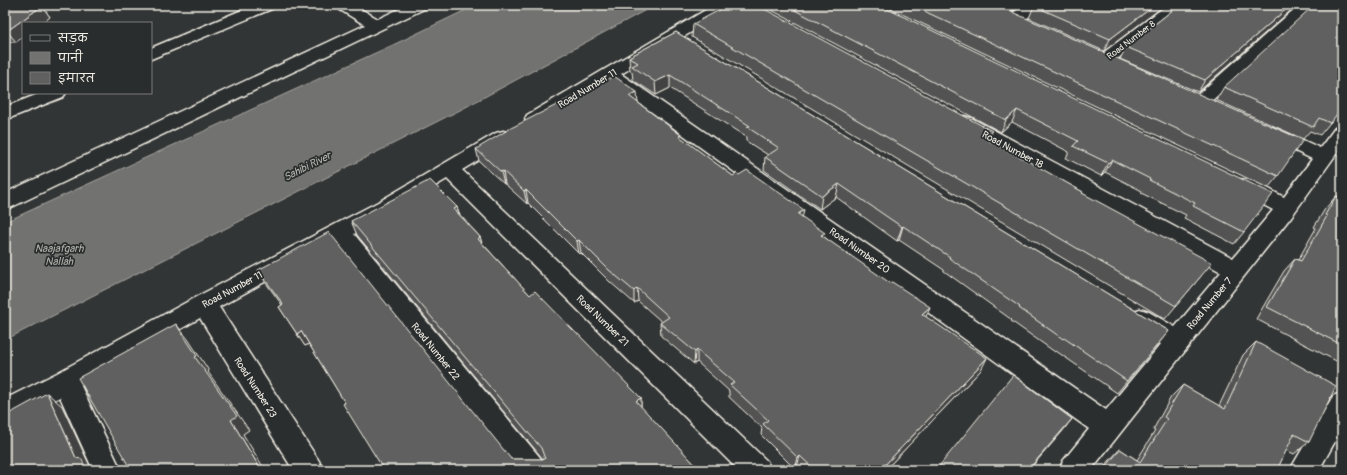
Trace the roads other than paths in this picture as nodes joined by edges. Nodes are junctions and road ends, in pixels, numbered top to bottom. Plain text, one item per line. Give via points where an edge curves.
1 (268, 5) edge
2 (343, 5) edge
3 (420, 5) edge
4 (726, 5) edge
5 (1036, 5) edge
6 (1177, 5) edge
7 (1308, 5) edge
8 (376, 25) junction
9 (1035, 29) edge
10 (673, 34) junction
11 (695, 47) edge
12 (152, 54) edge
13 (1105, 60) edge
14 (610, 74) junction
15 (55, 94) edge
16 (1199, 102) edge
17 (946, 113) edge
18 (5, 114) edge
19 (1255, 126) edge
20 (1342, 132) edge
21 (1324, 156) junction
22 (449, 169) junction
23 (1228, 178) edge
24 (5, 202) edge
25 (1287, 208) junction
26 (339, 232) junction
27 (1237, 270) junction
28 (204, 304) junction
29 (1122, 307) edge
30 (1177, 341) junction
31 (66, 381) junction
32 (1342, 404) edge
33 (5, 412) edge
34 (1108, 427) junction
35 (107, 470) edge
36 (309, 470) edge
37 (533, 470) edge
38 (757, 470) edge
39 (1073, 470) edge
40 (1304, 470) edge

1 - 12 street
2 - 8 street
3 - 8 street
4 - 10 street, Road Number 11
5 - 9 street via 1008,16
6 - 13 street, Road Number 8
7 - 16 street
8 - 24 street
10 - 11 street
10 - 14 street, Road Number 11
14 - 22 street, Road Number 11
14 - 34 street, Road Number 20
15 - 18 street
17 - 27 street, Road Number 18
19 - 21 street
20 - 21 street, Road Number 7
21 - 25 street, Road Number 7
22 - 26 street, Road Number 11
22 - 38 street, Road Number 21
23 - 25 street
25 - 27 street, Road Number 7
26 - 28 street, Road Number 11
26 - 37 street, Road Number 22
27 - 30 street, Road Number 7
28 - 31 street, Road Number 11
28 - 36 street, Road Number 23
29 - 30 street
30 - 34 street, Road Number 7
31 - 33 street, Road Number 11
31 - 35 street
32 - 40 street
34 - 39 street, Road Number 7

